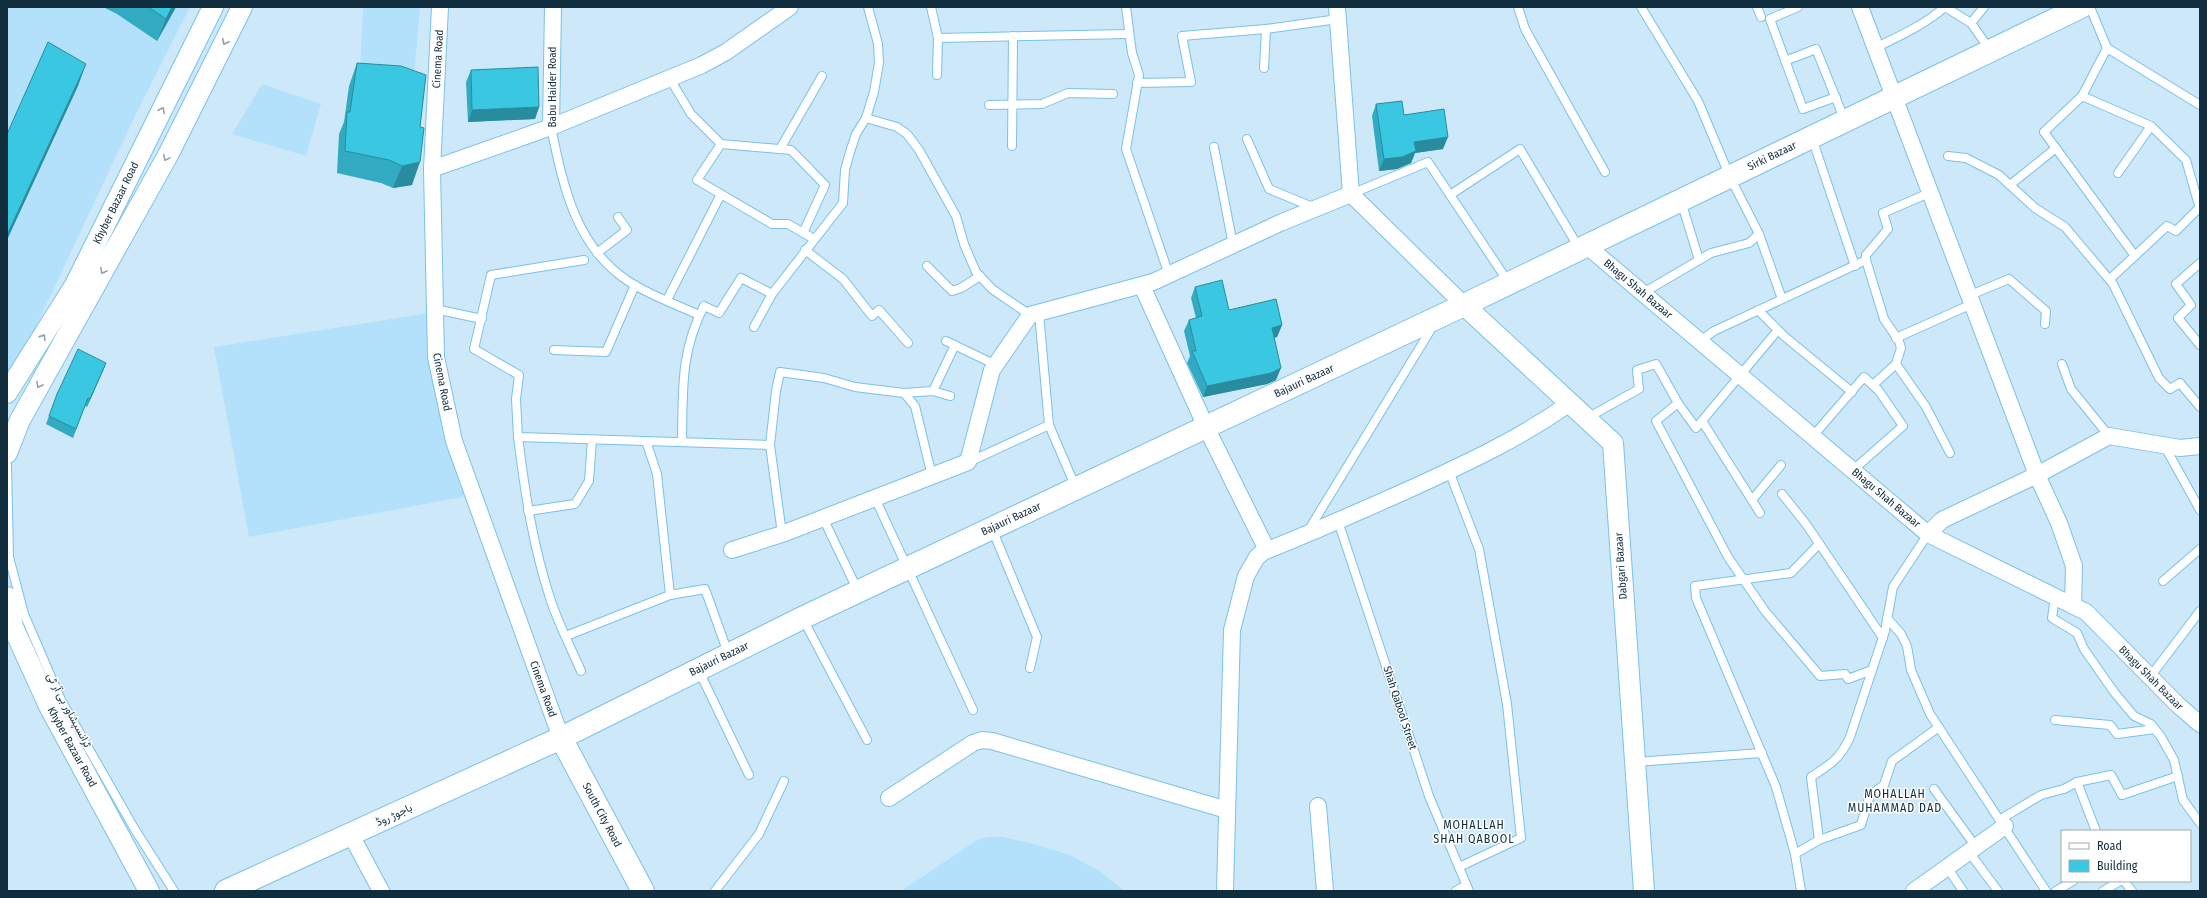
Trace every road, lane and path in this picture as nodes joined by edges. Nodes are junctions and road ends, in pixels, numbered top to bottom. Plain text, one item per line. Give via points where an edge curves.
1 (213, 7) edge
2 (242, 7) edge
3 (440, 7) edge
4 (553, 7) edge
5 (790, 7) edge
6 (868, 7) edge
7 (931, 7) edge
8 (1126, 7) edge
9 (1518, 7) edge
10 (1641, 7) edge
11 (1757, 7) edge
12 (1798, 7) edge
13 (1860, 7) edge
14 (1945, 7) edge
15 (1984, 7) edge
16 (2081, 7) edge
17 (2090, 7) edge
18 (1338, 13) edge
19 (1761, 17) dead end
20 (1971, 23) junction
21 (1266, 28) junction
22 (1129, 34) junction
23 (1013, 36) junction
24 (938, 38) junction
25 (1875, 48) junction
26 (2107, 48) junction
27 (1990, 50) junction
28 (1785, 61) junction
29 (1264, 68) dead end
30 (937, 75) dead end
31 (822, 76) dead end
32 (670, 79) junction
33 (1137, 83) junction
34 (174, 85) junction
35 (1114, 94) dead end
36 (2082, 96) junction
37 (1836, 97) junction
38 (1893, 98) junction
39 (195, 101) junction
40 (1013, 104) junction
41 (989, 105) dead end
42 (2200, 105) edge
43 (866, 118) junction
44 (1845, 121) junction
45 (2152, 126) junction
46 (551, 127) junction
47 (1811, 137) junction
48 (1247, 139) dead end
49 (721, 144) junction
50 (1012, 146) dead end
51 (1214, 147) dead end
52 (2056, 148) junction
53 (780, 149) junction
54 (1948, 156) dead end
55 (432, 169) junction
56 (1605, 172) dead end
57 (2118, 173) dead end
58 (1730, 177) junction
59 (2010, 185) junction
60 (1929, 193) junction
61 (721, 194) junction
62 (1351, 194) junction
63 (1450, 195) junction
64 (1681, 200) junction
65 (1316, 208) junction
66 (2200, 208) edge
67 (618, 217) dead end
68 (803, 233) junction
69 (1759, 234) junction
70 (814, 239) junction
71 (1233, 245) junction
72 (1583, 248) junction
73 (806, 250) junction
74 (597, 254) junction
75 (2135, 256) junction
76 (584, 260) dead end
77 (1699, 260) junction
78 (1866, 260) junction
79 (2200, 263) edge
80 (927, 266) dead end
81 (1855, 266) junction
82 (1170, 275) junction
83 (980, 276) junction
84 (2110, 279) junction
85 (1510, 283) junction
86 (635, 285) junction
87 (1142, 286) junction
88 (1643, 293) junction
89 (772, 294) junction
90 (1782, 299) junction
91 (667, 300) junction
92 (1970, 300) junction
93 (1464, 305) junction
94 (435, 309) junction
95 (1758, 310) junction
96 (1034, 314) junction
97 (699, 315) junction
98 (1438, 317) junction
99 (482, 319) junction
100 (2045, 324) dead end
101 (754, 327) dead end
102 (1778, 330) junction
103 (1896, 338) junction
104 (946, 341) dead end
105 (1700, 341) junction
106 (908, 343) dead end
107 (955, 345) junction
108 (2200, 345) edge
109 (554, 350) dead end
110 (1896, 364) junction
111 (2062, 364) dead end
112 (996, 365) junction
113 (1740, 375) junction
114 (1873, 385) junction
115 (933, 391) junction
116 (1852, 392) junction
117 (7, 393) edge
118 (904, 393) junction
119 (950, 396) dead end
120 (1570, 403) junction
121 (1678, 403) junction
122 (2200, 407) edge
123 (1586, 418) junction
124 (1702, 421) junction
125 (1049, 424) junction
126 (1206, 427) junction
127 (1813, 436) junction
128 (2109, 436) junction
129 (518, 437) junction
130 (592, 440) junction
131 (646, 441) junction
132 (682, 442) junction
133 (770, 445) junction
134 (2164, 445) junction
135 (2200, 446) edge
136 (7, 453) edge
137 (1950, 453) dead end
138 (968, 462) junction
139 (7, 464) edge
140 (1781, 466) dead end
141 (1853, 470) junction
142 (1449, 471) junction
143 (932, 476) junction
144 (2037, 476) junction
145 (1076, 488) junction
146 (1782, 494) dead end
147 (875, 498) junction
148 (1752, 500) junction
149 (2200, 510) edge
150 (528, 512) junction
151 (1760, 513) dead end
152 (823, 518) junction
153 (1338, 521) junction
154 (992, 528) junction
155 (782, 534) junction
156 (1928, 534) junction
157 (1306, 535) junction
158 (1819, 544) junction
159 (2200, 549) edge
160 (732, 550) dead end
161 (1267, 550) junction
162 (907, 568) junction
163 (1743, 578) junction
164 (2163, 581) dead end
165 (858, 592) junction
166 (670, 595) junction
167 (7, 597) edge
168 (2055, 597) junction
169 (2073, 606) junction
170 (2200, 611) edge
171 (802, 618) junction
172 (1887, 618) junction
173 (566, 636) junction
174 (1882, 638) junction
175 (728, 654) junction
176 (1030, 668) dead end
177 (698, 669) junction
178 (1872, 670) junction
179 (581, 671) dead end
180 (2150, 677) junction
181 (973, 710) dead end
182 (2056, 720) dead end
183 (2200, 724) edge
184 (1939, 727) junction
185 (2155, 729) junction
186 (561, 738) junction
187 (866, 740) dead end
188 (1762, 754) junction
189 (1634, 763) junction
190 (749, 775) dead end
191 (2178, 776) junction
192 (784, 781) dead end
193 (2078, 782) junction
194 (1934, 789) dead end
195 (889, 798) dead end
196 (1318, 806) dead end
197 (1227, 810) junction
198 (2003, 823) junction
199 (2200, 823) edge
200 (2096, 830) edge
201 (351, 835) junction
202 (1819, 840) junction
203 (1972, 849) junction
204 (1795, 854) junction
205 (1459, 867) junction
206 (1947, 867) junction
207 (2071, 882) edge
208 (2118, 882) edge
209 (2125, 882) edge
210 (1468, 888) edge
211 (149, 891) edge
212 (174, 891) edge
213 (226, 891) edge
214 (381, 891) edge
215 (643, 891) edge
216 (715, 891) edge
217 (1225, 891) edge
218 (1325, 891) edge
219 (1456, 891) edge
220 (1644, 891) edge
221 (1801, 891) edge
222 (1914, 891) edge
223 (1963, 891) edge
224 (1998, 891) edge
225 (2046, 891) edge
226 (2056, 891) edge
227 (2103, 891) edge
228 (2132, 891) edge

1 - 34 street, Khyber Bazaar Road
2 -> 39 street
3 - 55 street, Cinema Road
4 - 46 street, Babu Haider Road
5 - 32 street via 726,52
6 - 43 lane via 878,44 879,63
7 - 24 lane
8 - 22 lane
9 - 56 lane via 1525,29
10 - 58 lane via 1698,101
11 - 19 lane
12 - 28 lane via 1770,19
13 - 25 street
14 - 20 lane
14 - 25 lane via 1903,35
15 - 20 lane
16 - 27 main road, Sirki Bazaar
17 - 26 lane
18 - 21 lane
18 - 62 street
20 - 27 lane
21 - 29 lane
21 - 33 lane via 1182,36 1191,82
22 - 23 lane
22 - 33 lane via 1139,75
23 - 24 lane
23 - 40 lane
24 - 30 lane
25 - 38 street
26 - 36 lane
26 - 42 lane
27 - 38 main road, Sirki Bazaar
28 - 37 lane via 1816,49
28 - 37 lane via 1803,109
31 - 53 lane
32 - 46 street
32 - 49 lane via 691,114
33 - 82 lane via 1126,149
34 - 39 street
117 -> 34 street, Khyber Bazaar Road via 75,285
35 - 40 lane via 1068,93 1042,104
36 - 45 lane
36 - 52 lane via 2044,132
37 - 44 lane
38 - 44 main road, Sirki Bazaar
38 - 60 street
39 -> 136 street via 168,155 20,420
40 - 41 lane
40 - 50 lane
43 - 70 lane via 856,134 850,152 843,203
43 - 83 lane via 897,127 911,139 956,216 964,244
44 - 47 main road, Sirki Bazaar
45 - 57 lane
45 - 66 lane via 2186,160
46 - 55 street
46 - 74 lane, Babu Haider Road via 561,177 580,229
47 - 58 main road, Sirki Bazaar
47 - 81 lane
48 - 65 lane via 1269,189
49 - 53 lane
49 - 61 lane via 697,180
51 - 71 lane
52 - 59 lane
52 - 75 lane
53 - 68 lane via 791,150 825,185
54 - 59 lane via 1966,158 2000,175
55 - 94 street, Cinema Road
58 - 64 main road, Sirki Bazaar
58 - 69 lane
59 - 84 lane via 2035,208 2065,227
60 - 78 lane via 1883,213 1888,229 1866,255
60 - 92 street
61 - 68 lane via 772,224 788,224
61 - 91 lane
62 - 63 lane via 1428,162
62 - 65 street
62 - 93 street
63 - 72 lane via 1520,149
63 - 85 lane
64 - 72 main road, Sirki Bazaar
64 - 77 lane
65 - 71 street
66 - 75 lane via 2176,231 2167,226
67 - 74 lane via 627,230
68 - 70 lane
69 - 77 lane via 1749,243 1711,253
69 - 90 lane
70 - 73 lane
71 - 82 street
72 - 85 main road, Sirki Bazaar
72 - 88 street, Bhagu Shah Bazaar
73 - 89 lane
73 - 106 lane via 843,279 872,316 879,310
74 - 86 lane, Babu Haider Road
75 - 84 lane
76 - 99 lane via 491,275
77 - 88 lane
78 - 81 lane
78 - 103 lane via 1884,319
79 - 108 lane via 2176,284 2191,305 2178,318
80 - 83 lane via 952,291
81 - 90 lane
82 - 87 street
83 - 96 lane via 992,290
84 - 122 lane via 2159,378 2170,389 2180,383
85 - 93 main road, Sirki Bazaar
86 - 91 lane, Babu Haider Road
86 - 109 lane via 606,352
87 - 96 street
87 - 126 street
88 - 105 street, Bhagu Shah Bazaar
89 - 97 lane via 741,278 719,313 704,306
89 - 101 lane
90 - 95 lane
91 - 97 lane, Babu Haider Road
92 - 100 lane via 2009,279 2046,311
92 - 103 lane
92 - 144 street
93 - 98 main road, Bajauri Bazaar
93 - 120 street, Dabgari Bazaar
94 - 99 lane
94 - 186 street, Cinema Road via 436,357 454,441
95 - 102 lane
95 - 105 lane via 1714,330
96 - 112 street
96 - 125 lane
97 - 132 lane via 690,338 683,375
98 - 126 main road, Bajauri Bazaar
98 - 157 lane
99 - 129 lane via 474,349 519,375 516,399
102 - 113 lane
102 - 116 lane
103 - 110 lane via 1901,348
104 - 107 lane
105 - 113 street, Bhagu Shah Bazaar
107 - 112 lane
107 - 115 lane
110 - 114 lane
110 - 137 lane via 1926,407
111 - 128 lane via 2071,389
112 - 138 street via 992,370
113 - 124 lane
113 - 127 street, Bhagu Shah Bazaar
114 - 116 lane via 1864,377
114 - 141 lane via 1902,426
115 - 118 lane
115 - 119 lane
116 - 127 lane
118 - 133 lane via 855,387 824,378 780,372
118 - 143 lane via 915,406
120 - 123 street, Dabgari Bazaar
120 - 142 street via 1488,454
121 - 123 lane via 1656,364 1637,370 1639,389
121 - 124 lane via 1696,428
121 - 163 lane via 1656,422 1728,557
123 - 189 street, Dabgari Bazaar via 1613,442
124 - 148 lane
125 - 138 lane
125 - 145 lane
126 - 145 main road, Bajauri Bazaar
126 - 161 street
127 - 141 street, Bhagu Shah Bazaar
128 - 134 street
128 - 144 street
129 - 130 lane
129 - 150 lane
130 - 131 lane
130 - 150 lane via 589,481 575,504
131 - 132 lane
131 - 166 lane via 657,474
132 - 133 lane
133 - 155 lane
134 - 135 street via 2180,448
134 - 149 lane
138 - 143 street
139 - 212 lane, ٹرانسپشاور بی آر ٹی via 9,557 24,614 61,700 134,828
140 - 148 lane
141 - 156 street, Bhagu Shah Bazaar
142 - 153 street
142 - 205 lane via 1479,549 1507,704 1521,838
143 - 147 street
144 - 156 street via 1942,520
144 - 169 street via 2059,523 2074,566
145 - 154 main road, Bajauri Bazaar
146 - 158 lane
147 - 152 street
147 - 162 lane
148 - 151 lane
150 - 173 lane via 537,554
152 - 155 street
152 - 165 lane
153 - 157 street
153 - 205 lane, Shah Qabool Street via 1429,796
154 - 162 main road, Bajauri Bazaar
154 - 176 lane via 1037,637
155 - 160 street
156 - 168 street, Bhagu Shah Bazaar
156 - 172 lane via 1893,587
157 - 161 street
158 - 163 lane via 1791,573
158 - 174 lane
159 - 164 lane
161 - 197 street via 1257,557 1246,576 1232,630
162 - 165 main road, Bajauri Bazaar
162 - 181 lane
163 - 178 lane via 1765,611 1820,676 1845,674 1848,680
163 - 188 lane via 1695,586 1696,598
165 - 171 main road, Bajauri Bazaar
166 - 173 lane
166 - 175 lane via 705,589
167 - 211 street, Khyber Bazaar Road via 13,627 49,706
168 - 169 street, Bhagu Shah Bazaar
168 - 185 lane via 2052,618 2077,633 2084,649 2119,698 2134,716 2151,724
169 - 180 street, Bhagu Shah Bazaar via 2086,612
170 - 180 lane
171 - 175 main road, Bajauri Bazaar
171 - 187 lane
172 - 174 lane
172 - 184 lane via 1904,640 1911,670 1924,703
173 - 179 lane
174 - 178 lane
175 - 177 main road, Bajauri Bazaar
177 - 186 main road, Bajauri Bazaar
177 - 190 lane
178 - 202 lane via 1843,752 1833,763 1811,777
180 - 183 street, Bhagu Shah Bazaar
182 - 185 lane via 2110,725 2117,734
184 - 198 lane
184 - 202 lane via 1892,761 1884,785 1870,796 1861,825
185 - 191 lane via 2174,760
186 - 201 main road, باجوڑ روڈ
186 - 215 main road, South City Road
188 - 189 lane
188 - 204 lane via 1776,787
189 - 220 street, Dabgari Bazaar
191 - 193 lane via 2122,795 2111,775
191 - 199 lane via 2183,800
192 - 216 lane via 759,834
193 - 198 lane via 2041,795
193 - 200 lane
194 - 203 lane
195 - 197 street via 974,743 992,740
196 - 218 street
197 - 217 street
198 - 203 street
198 - 225 lane
201 - 213 main road, باجوڑ روڈ
201 - 214 street
202 - 204 lane
203 - 206 street
203 - 224 lane
204 - 221 lane
205 - 210 lane, Shah Qabool Street
206 - 222 street
206 - 223 lane
207 - 226 lane
208 - 227 lane
209 - 228 lane
210 - 219 lane

